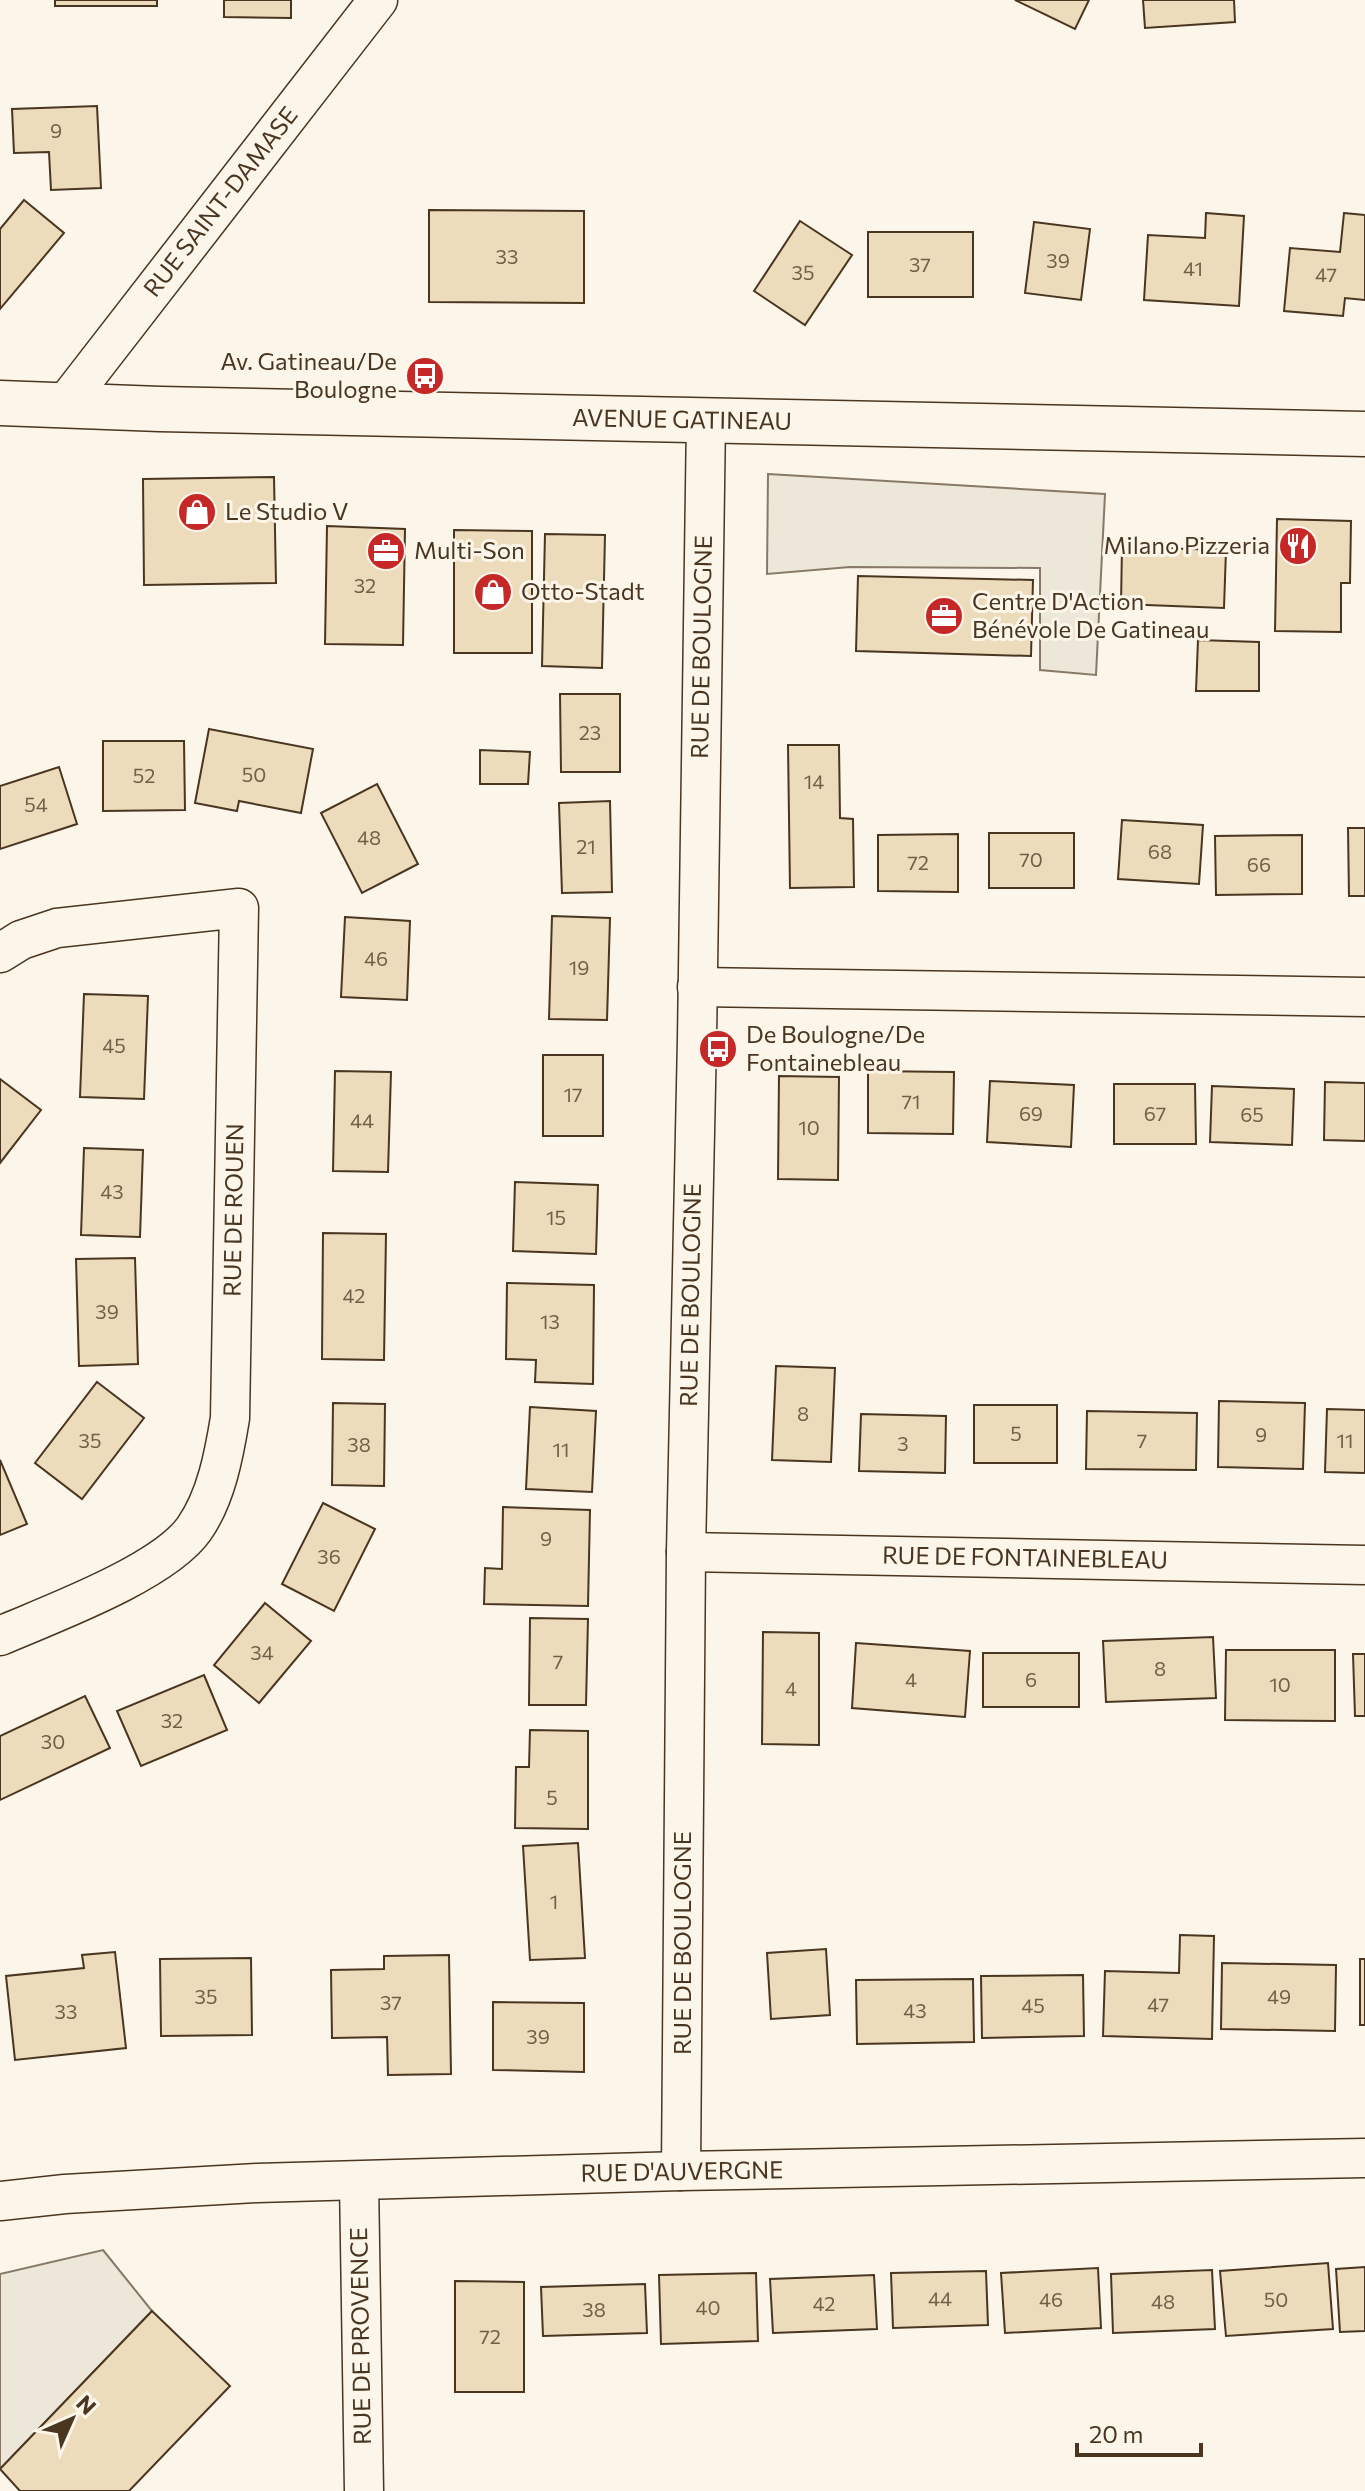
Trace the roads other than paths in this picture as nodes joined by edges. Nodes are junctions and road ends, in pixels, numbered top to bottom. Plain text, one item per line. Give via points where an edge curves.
1 (378, 0) edge
2 (0, 403) edge
3 (65, 404) junction
4 (706, 419) junction
5 (1365, 434) edge
6 (0, 953) edge
7 (697, 987) junction
8 (1365, 997) edge
9 (686, 1552) junction
10 (1365, 1565) edge
11 (0, 1636) edge
12 (1365, 2158) edge
13 (681, 2171) junction
14 (359, 2181) junction
15 (0, 2201) edge
16 (364, 2491) edge

1 - 3 street, RUE SAINT-DAMASE
2 - 3 street, AVENUE GATINEAU
3 - 4 street, AVENUE GATINEAU
4 - 5 street, AVENUE GATINEAU
4 - 7 street, RUE DE BOULOGNE
6 - 11 street, RUE DE ROUEN via 57,928 239,908 230,1418 220,1468 194,1529 175,1550 104,1591
7 - 8 street
7 - 9 street, RUE DE BOULOGNE
9 - 10 street, RUE DE FONTAINEBLEAU
9 - 13 street, RUE DE BOULOGNE
12 - 13 street, RUE D'AUVERGNE
13 - 14 street, RUE D'AUVERGNE
14 - 15 street, RUE D'AUVERGNE
14 - 16 street, RUE DE PROVENCE

